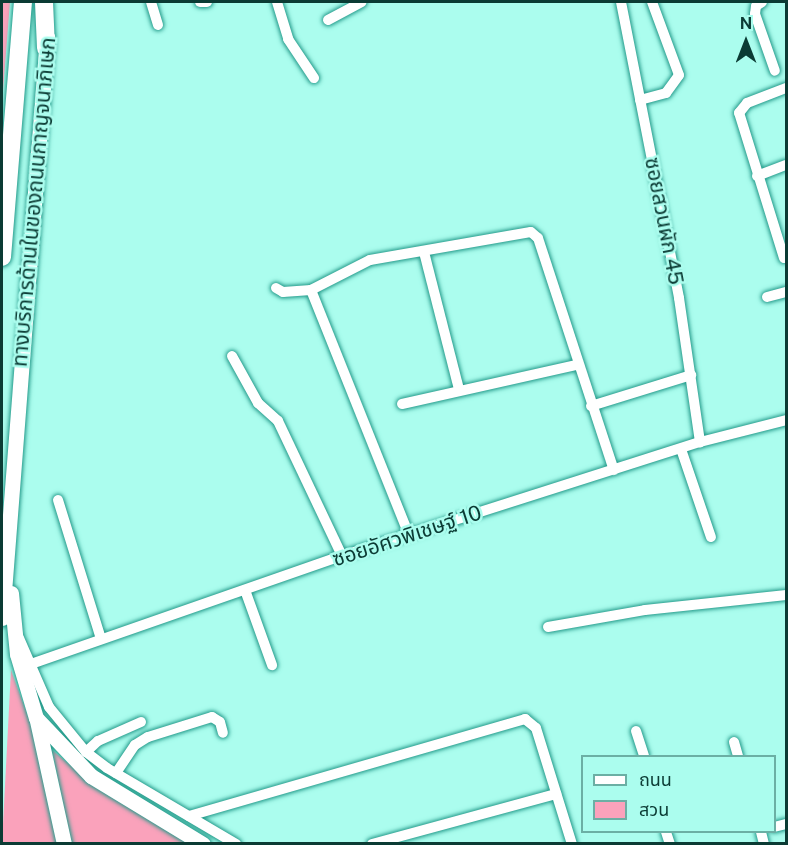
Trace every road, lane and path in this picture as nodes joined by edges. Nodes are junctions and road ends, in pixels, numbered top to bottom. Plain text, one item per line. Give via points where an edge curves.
1 (23, 2) edge
2 (44, 2) edge
3 (51, 2) edge
4 (151, 2) edge
5 (277, 2) edge
6 (362, 2) edge
7 (621, 2) edge
8 (652, 2) edge
9 (762, 2) edge
10 (328, 21) dead end
11 (158, 25) dead end
12 (46, 48) junction
13 (775, 71) dead end
14 (314, 78) dead end
15 (786, 87) edge
16 (640, 100) junction
17 (786, 165) edge
18 (757, 176) junction
19 (424, 252) junction
20 (2, 257) edge
21 (784, 258) dead end
22 (276, 288) dead end
23 (311, 290) junction
24 (786, 292) edge
25 (768, 297) dead end
26 (232, 356) dead end
27 (577, 365) junction
28 (691, 375) junction
29 (459, 389) junction
30 (402, 404) dead end
31 (591, 406) junction
32 (786, 420) edge
33 (700, 442) junction
34 (681, 448) junction
35 (614, 470) junction
36 (58, 500) dead end
37 (409, 535) junction
38 (711, 537) dead end
39 (342, 556) junction
40 (8, 569) junction
41 (245, 590) junction
42 (786, 595) edge
43 (2, 618) edge
44 (548, 627) dead end
45 (15, 630) junction
46 (101, 639) junction
47 (31, 664) junction
48 (272, 665) dead end
49 (36, 718) junction
50 (141, 722) dead end
51 (636, 731) dead end
52 (223, 733) dead end
53 (734, 742) dead end
54 (87, 752) junction
55 (644, 755) edge
56 (738, 755) edge
57 (116, 773) junction
58 (556, 794) junction
59 (189, 816) junction
60 (64, 843) edge
61 (203, 843) edge
62 (236, 843) edge
63 (372, 843) edge
64 (572, 843) edge

1 - 20 highway
2 - 12 highway
3 - 12 main road, ทางบริการด้านในของถนนกาญจนาภิเษก
4 - 11 street
5 - 14 street via 288,39
6 - 10 street
7 - 16 street, ซอยสวนผัก 45
8 - 16 street via 679,75 666,93
9 - 13 street via 756,6 755,14
12 - 40 main road, ทางบริการด้านในของถนนกาญจนาภิเษก
15 - 18 street via 740,109
16 - 28 street, ซอยสวนผัก 45
17 - 18 street
18 - 21 street
19 - 23 street via 370,260
19 - 27 street via 531,232 538,238
19 - 29 street
22 - 23 street via 284,292
23 - 37 street
24 - 25 street
26 - 39 street via 258,403 278,421
27 - 29 street
27 - 31 street
28 - 31 street
28 - 33 street, ซอยสวนผัก 45
29 - 30 street
31 - 35 street
32 - 33 street, ซอยอัศวพิเชษฐ์ 10
33 - 34 street, ซอยอัศวพิเชษฐ์ 10
34 - 35 street, ซอยอัศวพิเชษฐ์ 10
34 - 38 street
35 - 37 street, ซอยอัศวพิเชษฐ์ 10
36 - 46 street
37 - 39 street, ซอยอัศวพิเชษฐ์ 10
39 - 41 street, ซอยอัศวพิเชษฐ์ 10
40 - 43 main road, ทางบริการด้านในของถนนกาญจนาภิเษก
40 - 45 main road
41 - 46 street, ซอยอัศวพิเชษฐ์ 10
41 - 48 street
42 - 44 street via 645,610
45 - 47 street
45 - 49 main road via 21,674
46 - 47 street, ซอยอัศวพิเชษฐ์ 10
47 - 54 street via 49,706
49 - 60 main road
49 - 61 main road via 91,776
50 - 54 street via 105,737
51 - 55 street
52 - 57 street via 220,722 212,717 148,738 135,745
53 - 56 street
54 - 57 street
57 - 59 street
58 - 59 street via 536,728 525,719
58 - 63 street
58 - 64 street
59 - 62 street

